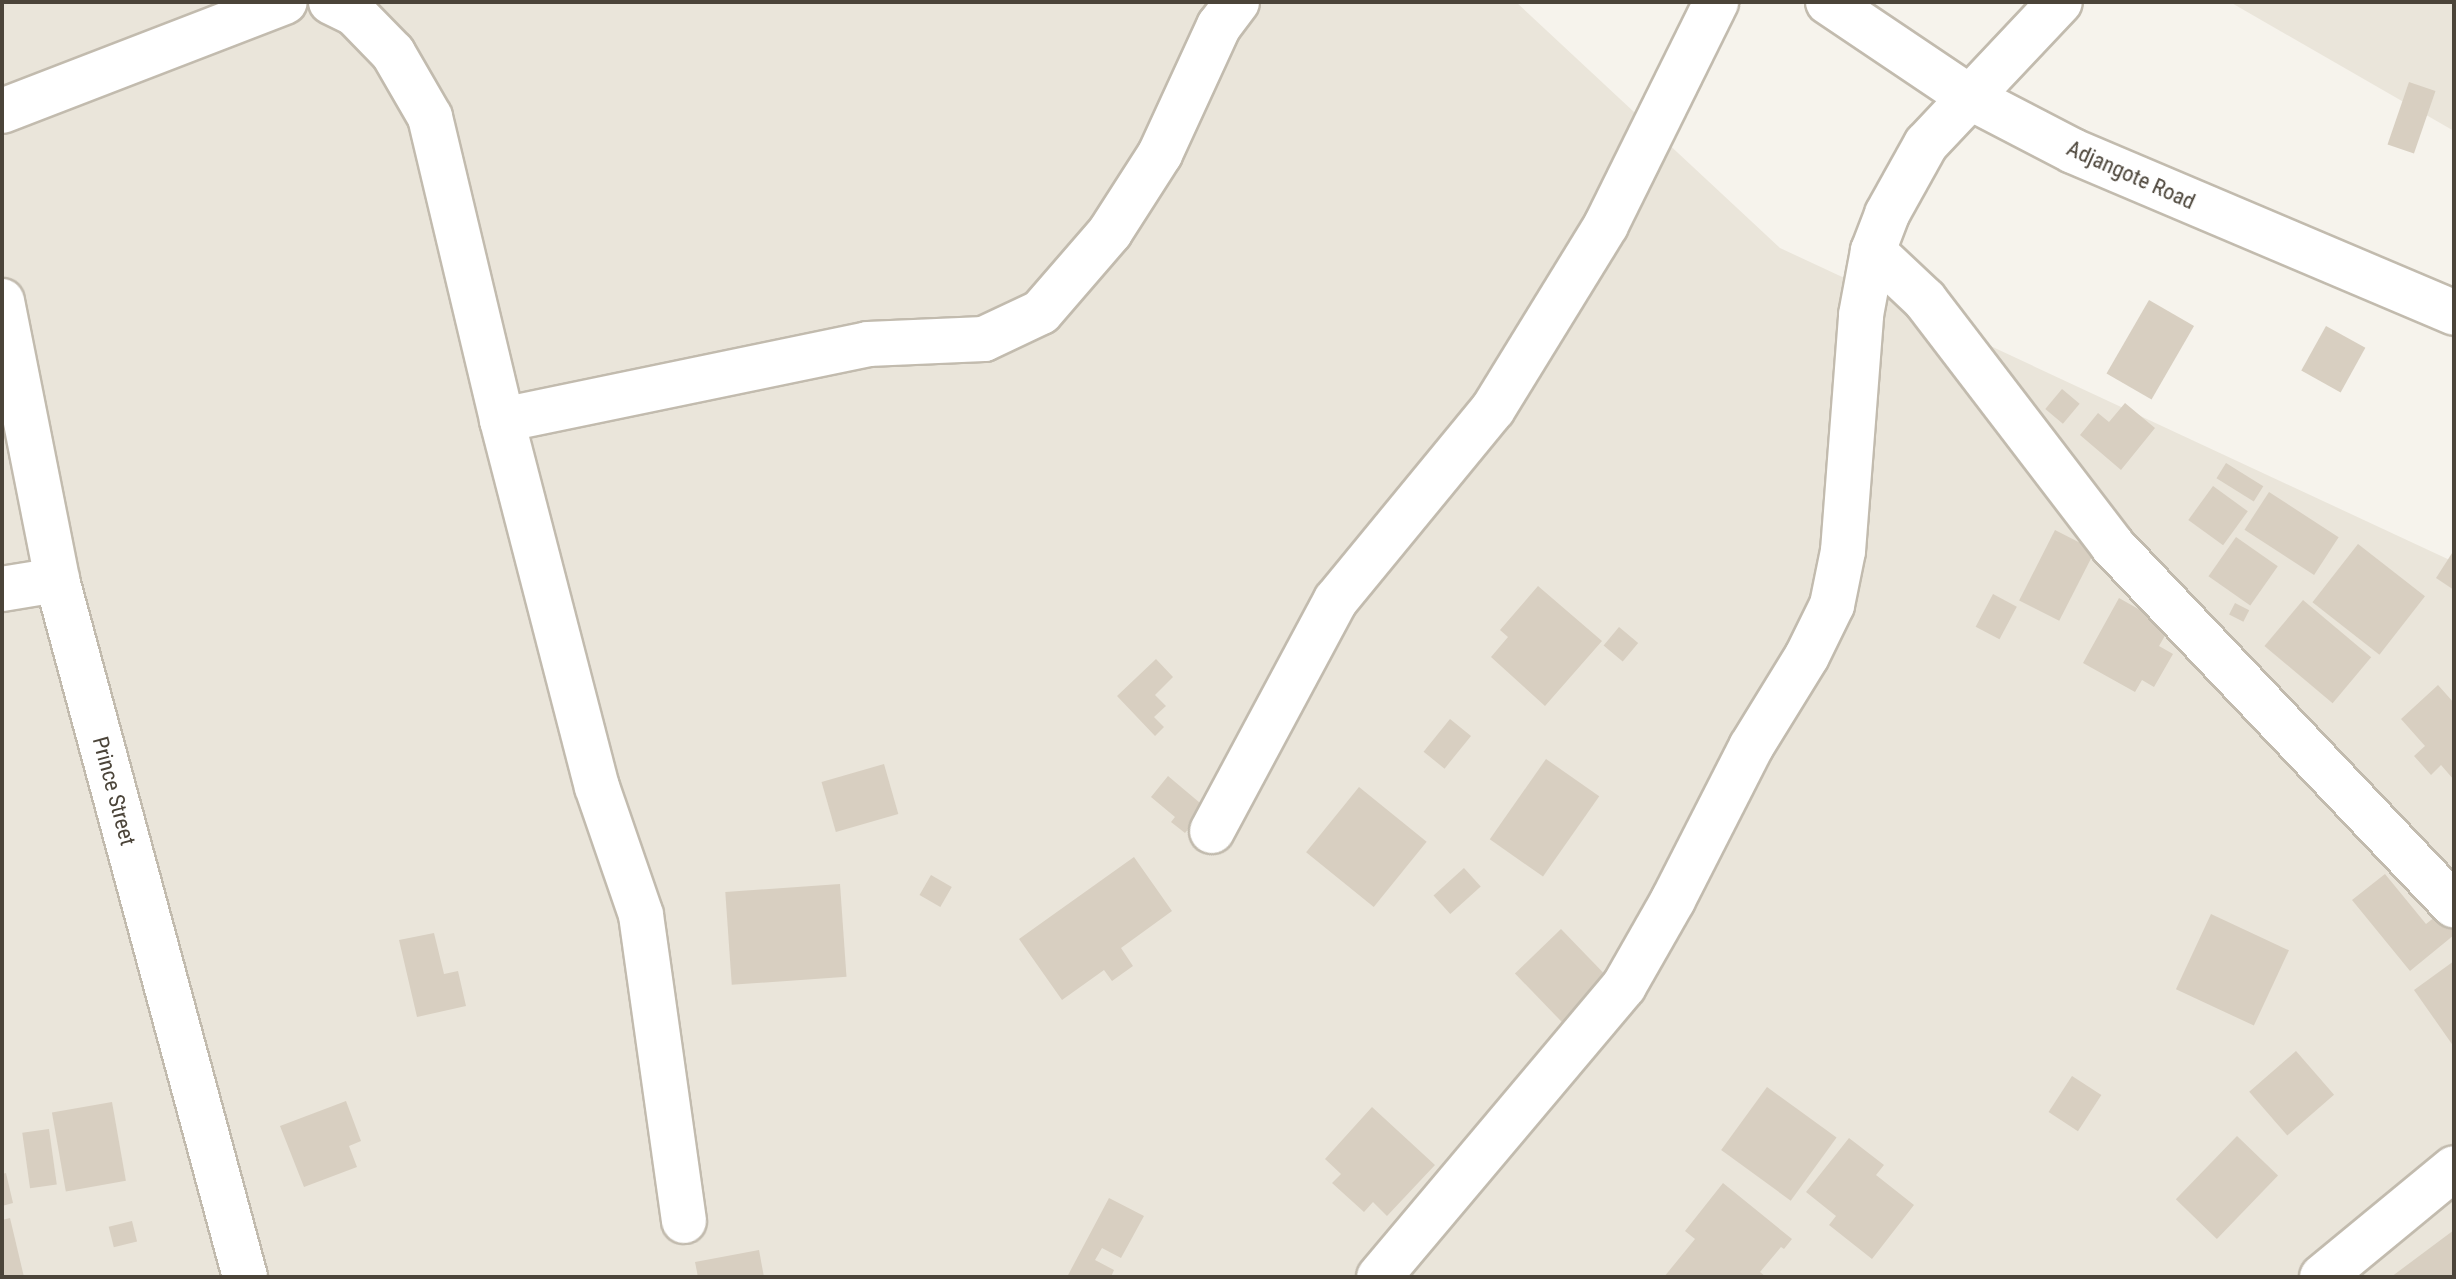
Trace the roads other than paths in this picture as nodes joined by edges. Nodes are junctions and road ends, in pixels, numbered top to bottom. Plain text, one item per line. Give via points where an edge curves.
1 (285, 2) edge
2 (331, 2) edge
3 (1237, 2) edge
4 (1716, 2) edge
5 (1828, 2) edge
6 (2060, 2) edge
7 (1971, 98) junction
8 (2, 111) edge
9 (1873, 251) junction
10 (2, 301) edge
11 (2454, 313) edge
12 (502, 420) junction
13 (57, 580) junction
14 (2, 589) edge
15 (1212, 831) dead end
16 (2454, 906) edge
17 (2454, 1168) edge
18 (684, 1221) dead end
19 (245, 1277) edge
20 (1379, 1277) edge
21 (2322, 1277) edge

1 - 8 street
2 - 12 street via 354,13 393,53 430,117
3 - 12 street via 1219,26 1160,154 1110,232 1041,312 984,339 868,344
4 - 15 street via 1598,238 1493,409 1336,600
5 - 7 street, Adjangote Road
6 - 7 street
7 - 9 street via 1926,144
7 - 11 street, Adjangote Road via 2073,151
9 - 16 street via 1925,300 2112,545
9 - 20 street via 1861,315 1843,551 1832,605 1624,986
10 - 13 street, Prince Street
12 - 18 street via 608,826 641,915
13 - 14 street
13 - 19 street, Prince Street
17 - 21 street

